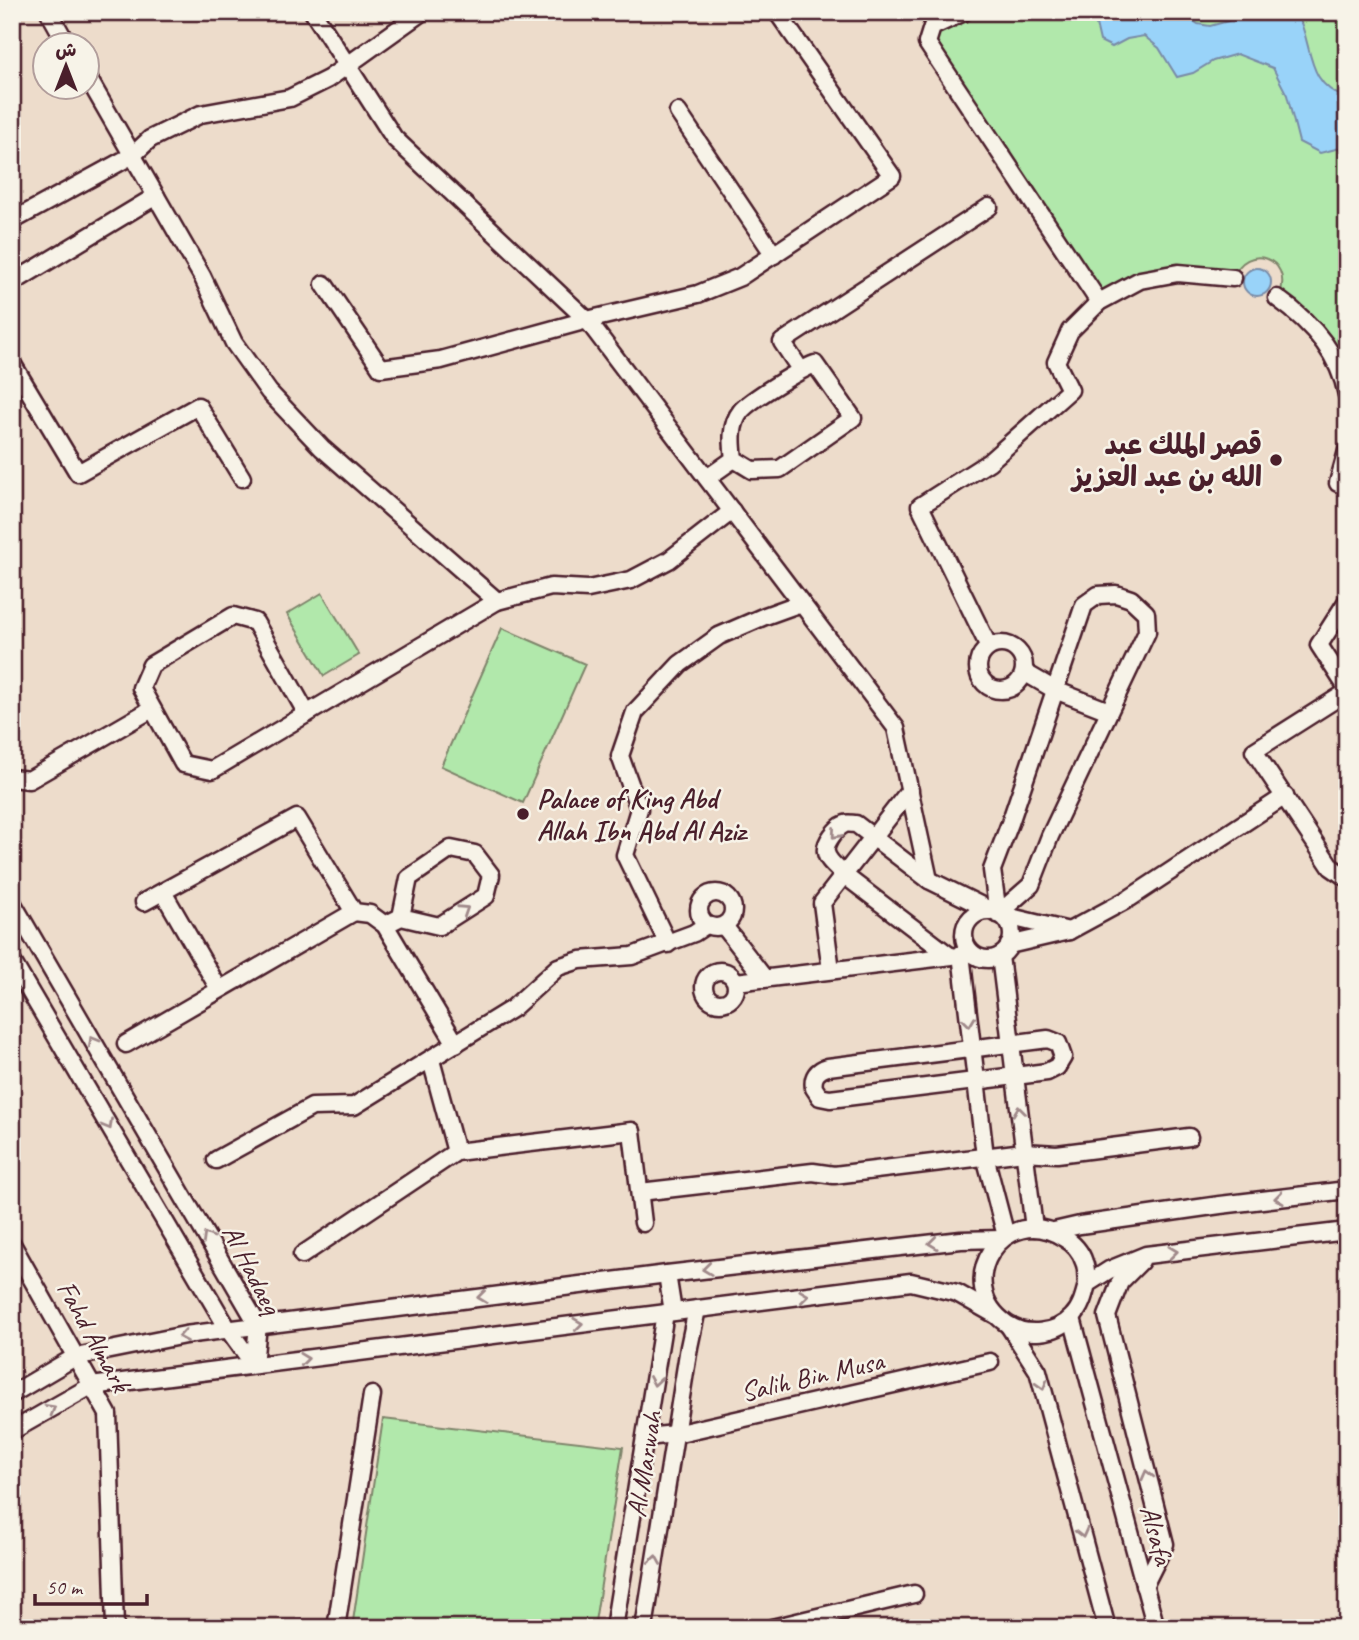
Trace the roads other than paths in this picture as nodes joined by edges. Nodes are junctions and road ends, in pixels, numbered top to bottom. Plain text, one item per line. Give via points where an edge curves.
1 (49, 12) edge
2 (313, 12) edge
3 (422, 12) edge
4 (777, 12) edge
5 (964, 12) edge
6 (60, 32) edge
7 (346, 66) junction
8 (102, 102) edge
9 (678, 112) dead end
10 (133, 156) junction
11 (156, 196) junction
12 (989, 207) dead end
13 (12, 221) edge
14 (774, 255) junction
15 (1233, 278) dead end
16 (12, 283) edge
17 (324, 284) dead end
18 (1277, 298) dead end
19 (1099, 302) junction
20 (587, 320) junction
21 (12, 363) edge
22 (800, 369) junction
23 (1347, 395) edge
24 (1347, 451) edge
25 (734, 459) junction
26 (242, 478) dead end
27 (707, 478) junction
28 (1347, 487) edge
29 (732, 512) junction
30 (497, 601) junction
31 (1347, 601) edge
32 (801, 603) junction
33 (989, 647) junction
34 (1024, 672) junction
35 (1055, 690) junction
36 (1347, 690) edge
37 (152, 709) junction
38 (1109, 711) junction
39 (307, 714) junction
40 (12, 778) edge
41 (910, 790) junction
42 (1284, 796) junction
43 (874, 836) junction
44 (844, 874) junction
45 (1347, 878) edge
46 (929, 880) junction
47 (163, 892) junction
48 (12, 902) edge
49 (144, 902) dead end
50 (354, 912) junction
51 (998, 914) junction
52 (401, 917) junction
53 (385, 925) junction
54 (706, 925) junction
55 (724, 926) junction
56 (1069, 930) junction
57 (668, 944) junction
58 (1004, 950) junction
59 (960, 954) junction
60 (12, 961) edge
61 (831, 971) junction
62 (765, 979) junction
63 (736, 982) dead end
64 (219, 989) junction
65 (1010, 1043) junction
66 (125, 1044) dead end
67 (456, 1044) junction
68 (972, 1048) junction
69 (431, 1059) junction
70 (1014, 1077) junction
71 (976, 1081) junction
72 (1189, 1137) dead end
73 (456, 1152) junction
74 (1024, 1152) junction
75 (985, 1156) junction
76 (216, 1160) dead end
77 (1347, 1190) edge
78 (640, 1192) junction
79 (643, 1223) dead end
80 (1034, 1227) junction
81 (1054, 1231) junction
82 (1347, 1231) edge
83 (1004, 1238) junction
84 (12, 1244) edge
85 (302, 1255) dead end
86 (1146, 1255) junction
87 (667, 1274) junction
88 (1087, 1283) junction
89 (697, 1309) junction
90 (669, 1313) junction
91 (994, 1314) junction
92 (1072, 1318) junction
93 (258, 1325) junction
94 (1009, 1326) junction
95 (228, 1329) junction
96 (75, 1357) junction
97 (990, 1362) dead end
98 (254, 1365) junction
99 (91, 1386) junction
100 (12, 1394) edge
101 (372, 1395) dead end
102 (12, 1431) edge
103 (675, 1434) junction
104 (646, 1437) junction
105 (640, 1472) junction
106 (665, 1495) junction
107 (1144, 1586) junction
108 (914, 1594) dead end
109 (821, 1622) edge
110 (115, 1628) edge
111 (336, 1628) edge
112 (614, 1628) edge
113 (644, 1628) edge
114 (772, 1628) edge
115 (1107, 1628) edge
116 (1156, 1628) edge

1 - 6 street
2 - 7 street
3 - 7 street
4 - 14 street via 892,176
5 - 19 street via 932,27 926,43
7 - 10 street via 290,98 201,114 150,139
7 - 20 street via 394,138
8 - 10 street
9 - 14 street
10 - 11 street
10 - 13 street
11 - 16 street
11 - 30 street via 234,343 269,392 321,448
12 - 22 street via 782,342
14 - 20 street via 740,277 698,294
15 - 19 street via 1178,273 1140,280
17 - 20 street via 381,368 441,360
18 - 23 street via 1298,312 1323,339
19 - 33 street via 1070,331 1056,362 1070,390 989,462 920,506
20 - 27 street
21 - 26 street via 78,473 198,406
22 - 25 street via 741,411 731,435
22 - 25 street via 815,364 853,418 780,468 752,470
24 - 28 street via 1338,483
25 - 27 street
27 - 29 street
29 - 30 street via 669,560 631,580 588,589 551,587
29 - 32 street
30 - 39 street
31 - 36 street via 1320,645
32 - 41 street via 896,728
32 - 57 street via 719,635 680,664 635,712 620,756 639,809 625,855
33 - 34 street via 1012,646 1022,657
33 - 34 street via 978,666 988,685 1009,688
34 - 35 street
35 - 38 street
35 - 38 street via 1084,605 1098,595 1131,599 1146,613 1147,632
35 - 51 street via 992,870
36 - 42 street via 1254,751
37 - 39 street via 183,764 212,770
37 - 39 street via 141,688 151,665 233,616 255,622
37 - 40 street via 29,780
38 - 51 street via 1031,885
41 - 43 street
41 - 46 street
42 - 45 street via 1331,867
42 - 56 street via 1130,898
43 - 44 street
43 -> 44 street via 856,824 838,828 826,853
43 - 46 street
44 - 59 street
44 - 61 street via 822,903
46 - 51 street
47 - 49 street
47 - 50 street via 297,818
47 - 64 street
93 -> 48 street, Al Hadaeq
50 - 53 street via 370,914
50 - 64 street
51 - 56 street
51 - 58 street via 1011,930
51 - 59 street via 983,912 970,920
52 -> 52 street via 439,926 486,896 491,875 475,854 451,849 409,878
52 - 53 street
53 - 67 street
54 - 55 street
54 - 55 street via 699,916 699,904 707,895 718,893 728,898 733,908
54 - 57 street
55 - 62 street
56 - 58 street
57 - 67 street via 632,956 580,960 558,967 513,1009
58 - 59 street via 983,959
58 - 65 street
59 - 61 street
59 -> 68 street
60 -> 95 street, Al Hadaeq
61 - 62 street
62 - 63 street
64 - 66 street
65 - 68 street
65 - 70 street
65 - 70 street via 1048,1039 1058,1043 1063,1057 1052,1071
67 - 69 street
68 - 71 street
68 - 71 street via 828,1067 817,1072 814,1088 820,1097 830,1100
69 - 73 street
69 - 76 street via 354,1106 312,1107
70 - 71 street
74 -> 70 street
71 - 75 street
72 - 74 street via 1057,1154
73 - 78 street via 632,1130
73 - 85 street
74 - 75 street
74 - 80 street
75 - 78 street
75 - 83 street
77 -> 81 street
78 - 79 street
80 - 81 street
80 - 83 street
81 - 88 street via 1073,1243 1084,1262
86 -> 82 street
83 -> 87 street
83 - 91 street via 992,1250 982,1275
84 - 96 street, Fahd Almark
86 - 88 street
107 -> 86 street via 1165,1544 1107,1316 1120,1282
87 - 90 street, Al Marwah
87 -> 93 street
88 - 92 street via 1083,1302
89 - 90 street
89 -> 91 street via 911,1282 957,1293
89 - 103 street, Al Marwah
98 -> 90 street
90 -> 104 street, Al Marwah
91 - 94 street
92 - 94 street via 1042,1332
92 - 107 street, Alsafa
93 - 95 street
93 - 98 street, Al Hadaeq
94 -> 115 street via 1038,1371
95 -> 96 street
95 - 98 street, Al Hadaeq
96 - 99 street, Fahd Almark
96 - 100 street
97 - 103 street, Salih Bin Musa
98 - 99 street
102 -> 99 street
99 - 110 street, Fahd Almark via 108,1414
101 - 111 street
103 - 104 street, Salih Bin Musa
103 - 106 street, Al Marwah
104 - 105 street, Al Marwah
105 - 106 street
105 - 112 street, Al Marwah
113 -> 106 street, Al Marwah
107 - 116 street, Alsafa
108 - 109 street
109 - 114 street

